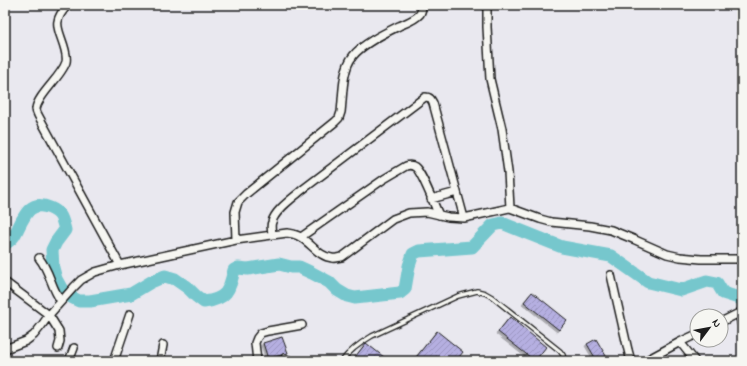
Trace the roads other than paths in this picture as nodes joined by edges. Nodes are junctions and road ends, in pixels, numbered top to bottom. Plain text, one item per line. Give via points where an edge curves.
1 (68, 5) edge
2 (422, 5) edge
3 (487, 5) edge
4 (457, 192) junction
5 (432, 199) junction
6 (510, 208) junction
7 (439, 215) junction
8 (464, 218) junction
9 (272, 235) junction
10 (301, 237) junction
11 (236, 240) junction
12 (39, 258) dead end
13 (742, 259) edge
14 (120, 265) junction
15 (611, 275) dead end
16 (5, 282) edge
17 (63, 298) junction
18 (130, 314) dead end
19 (49, 315) junction
20 (729, 318) edge
21 (302, 325) dead end
22 (742, 326) edge
23 (689, 338) edge
24 (680, 342) junction
25 (163, 345) dead end
26 (58, 348) dead end
27 (74, 348) dead end
28 (5, 349) edge
29 (284, 356) dead end
30 (69, 361) edge
31 (114, 361) edge
32 (160, 361) edge
33 (257, 361) edge
34 (295, 361) edge
35 (342, 361) edge
36 (564, 361) edge
37 (632, 361) edge
38 (645, 361) edge
39 (695, 361) edge

1 - 14 street via 58,17 57,24 66,63 36,108
2 - 11 street via 418,16 362,47 352,56 345,77 339,118 238,202
3 - 6 street via 490,79 502,129
4 - 5 street
4 - 8 street
4 - 9 street via 433,103 430,98 425,97 285,204 272,221
5 - 7 street
5 - 10 street via 417,169 410,165 406,166
6 - 8 street
6 - 13 street via 552,222 610,230 680,257
7 - 8 street
7 - 10 street via 427,212 409,213 393,219 342,257 334,259 318,251
9 - 10 street via 287,233
9 - 11 street
11 - 14 street
12 - 17 street via 50,276 57,295
14 - 17 street via 95,272 81,280
15 - 37 street
16 - 19 street
17 - 19 street
18 - 31 street
19 - 26 street via 59,331
19 - 28 street via 30,338
20 - 22 street via 739,313
21 - 33 street via 261,333 255,343
23 - 24 street
24 - 38 street
24 - 39 street
25 - 32 street
27 - 30 street
29 - 34 lane
35 - 36 lane via 352,349 372,336 458,296 477,291 492,297 560,351

